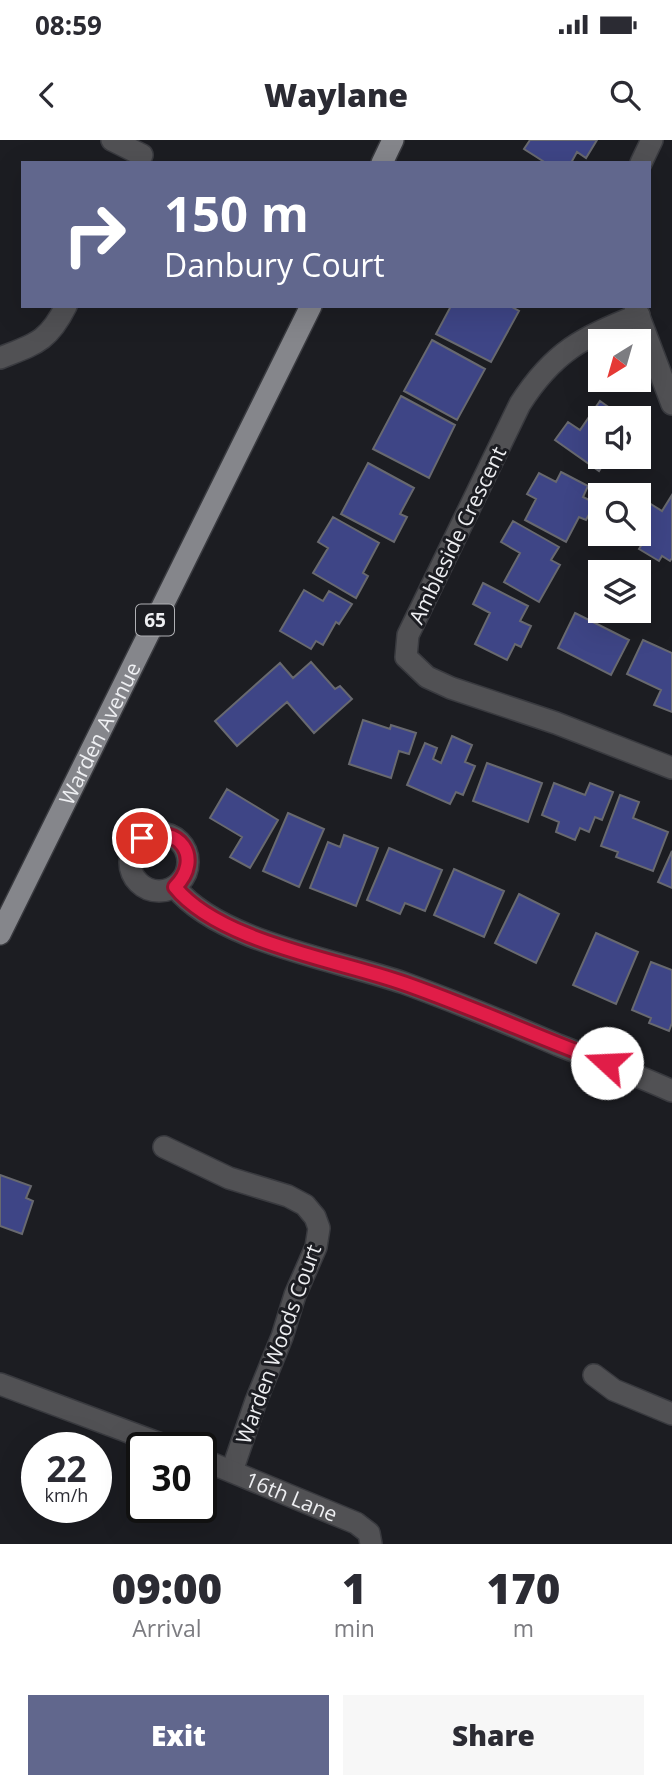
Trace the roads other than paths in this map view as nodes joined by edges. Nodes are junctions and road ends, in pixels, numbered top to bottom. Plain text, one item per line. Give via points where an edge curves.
1 (112, 140) edge
2 (393, 140) edge
3 (652, 140) edge
4 (143, 153) edge
5 (383, 161) edge
6 (642, 161) edge
7 (65, 308) edge
8 (310, 308) edge
9 (637, 311) edge
10 (0, 358) edge
11 (672, 404) edge
12 (672, 768) edge
13 (175, 887) dead end
14 (0, 934) edge
15 (672, 1091) edge
16 (164, 1147) dead end
17 (594, 1375) dead end
18 (0, 1384) edge
19 (672, 1414) edge
20 (129, 1432) edge
21 (217, 1465) edge
22 (233, 1471) junction
23 (371, 1544) edge

1 - 4 street
2 - 5 main road
3 - 6 street
7 - 10 street via 40,342
8 - 14 main road, Warden Avenue / 65
9 - 11 street
9 - 12 street, Ambleside Crescent via 576,343 536,379 408,635 406,657 427,677 450,688
13 - 15 street via 187,901 249,934 405,984
16 - 22 street, Warden Woods Court via 229,1178 288,1196 304,1205 318,1228 316,1247
17 - 19 street via 614,1390
18 - 20 street
21 - 22 street, 16th Lane
22 - 23 street, 16th Lane via 356,1523 369,1533

